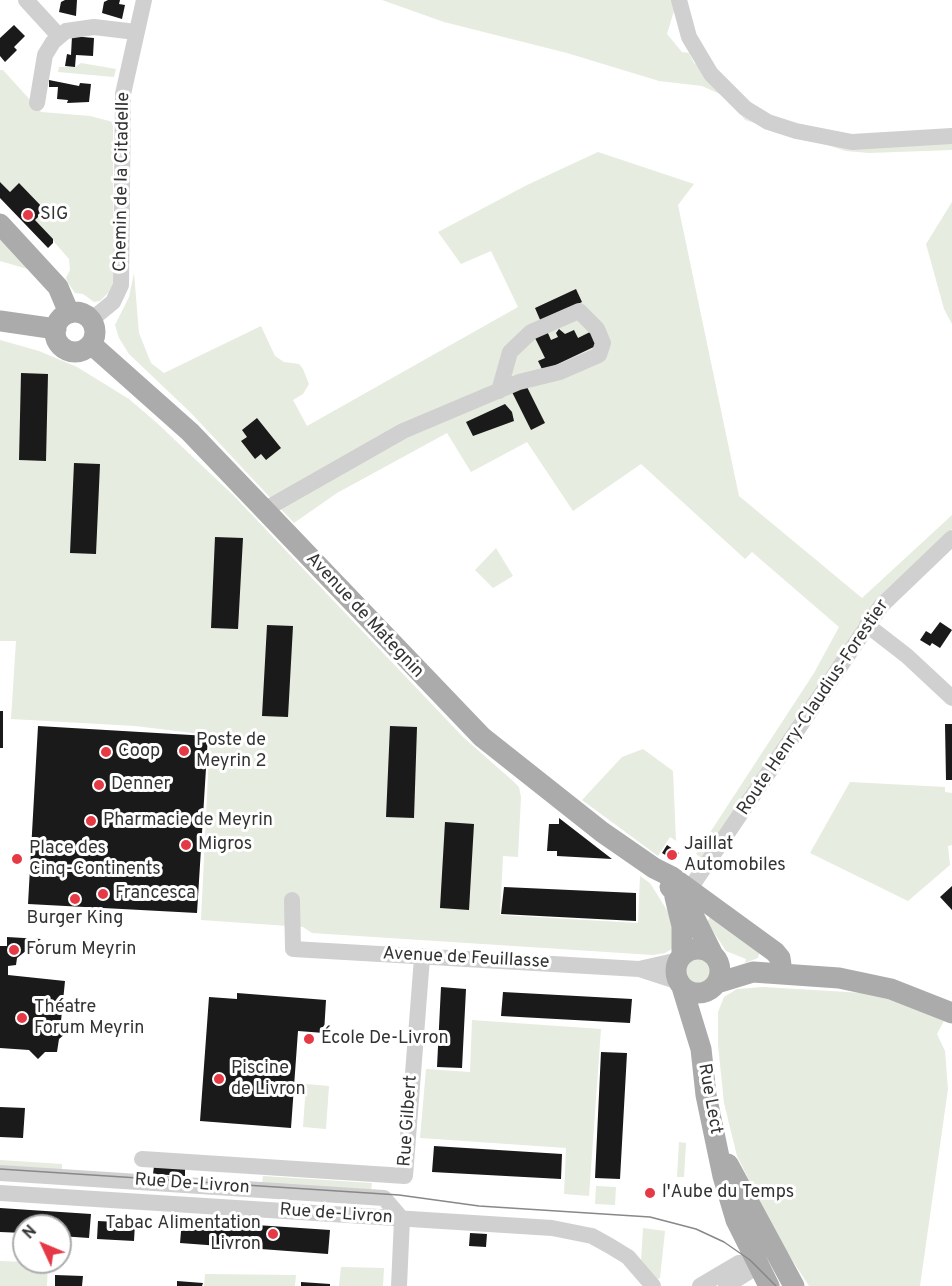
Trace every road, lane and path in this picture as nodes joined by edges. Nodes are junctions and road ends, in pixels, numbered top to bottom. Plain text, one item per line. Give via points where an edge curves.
1 (26, 0) edge
2 (144, 0) edge
3 (679, 0) edge
4 (136, 32) junction
5 (59, 36) junction
6 (37, 103) dead end
7 (952, 136) edge
8 (0, 224) edge
9 (91, 320) junction
10 (0, 321) edge
11 (62, 321) junction
12 (91, 344) junction
13 (499, 391) junction
14 (264, 510) junction
15 (952, 538) edge
16 (867, 625) junction
17 (952, 698) edge
18 (682, 891) junction
19 (292, 900) dead end
20 (714, 955) junction
21 (422, 958) junction
22 (681, 958) junction
23 (639, 969) junction
24 (753, 972) junction
25 (782, 972) junction
26 (680, 984) junction
27 (715, 985) junction
28 (952, 1013) edge
29 (701, 1049) junction
30 (718, 1148) junction
31 (142, 1159) dead end
32 (0, 1173) edge
33 (405, 1176) joint
34 (0, 1193) edge
35 (402, 1219) junction
36 (757, 1260) junction
37 (399, 1286) edge
38 (653, 1286) edge
39 (700, 1286) edge
40 (726, 1286) edge
41 (769, 1286) edge
42 (782, 1286) edge
43 (794, 1286) edge

1 - 5 street
2 - 4 street, Chemin de la Citadelle
3 - 7 street via 688,37 711,74 739,103 768,122 852,142
4 - 5 street via 78,27
4 - 9 street, Chemin de la Citadelle via 122,105 122,285 113,303
5 - 6 street via 45,55
8 - 11 main road via 58,287
9 - 11 main road via 83,314
9 - 12 main road via 95,332
10 - 11 main road
11 - 12 main road via 58,341 66,349 82,351
12 - 14 main road, Avenue de Mategnin via 190,432
13 - 13 street via 560,372 599,354 603,343 597,329 579,311 531,332 510,352
13 - 14 street via 386,440
14 - 18 main road, Avenue de Mategnin via 482,737 564,804
15 - 16 street, Route Henry-Claudius-Forestier via 905,580
16 - 17 street
16 - 18 street, Route Henry-Claudius-Forestier
18 - 20 main road, Avenue de Mategnin
18 - 22 main road
18 - 25 main road, Avenue de Mategnin via 775,952
19 - 21 street, Avenue de Feuillasse via 293,949
20 - 22 main road via 694,949
20 - 24 main road
20 - 27 main road via 721,971
21 - 23 street, Avenue de Feuillasse
21 - 33 street, Rue Gilbert
22 - 23 street, Avenue de Feuillasse
22 - 26 main road via 676,971
23 - 26 street, Avenue de Feuillasse
24 - 25 main road
24 - 27 main road
25 - 28 main road via 869,983
26 - 27 main road via 698,993
26 - 29 main road, Rue Lect
27 - 29 main road, Rue Lect via 704,1013
29 - 30 main road, Rue Lect
30 - 36 main road, Rue Lect via 736,1220
30 - 43 main road, Rue Lect
31 - 33 street, Rue de-Livron
32 - 35 street, Rue De-Livron via 384,1198
34 - 35 street, Rue de-Livron
35 - 37 street
35 - 38 street, Rue de-Livron via 572,1231 592,1236 620,1252
36 - 39 street via 739,1263
36 - 40 street via 749,1272
36 - 41 main road, Rue Lect
36 - 42 main road, Rue Lect

